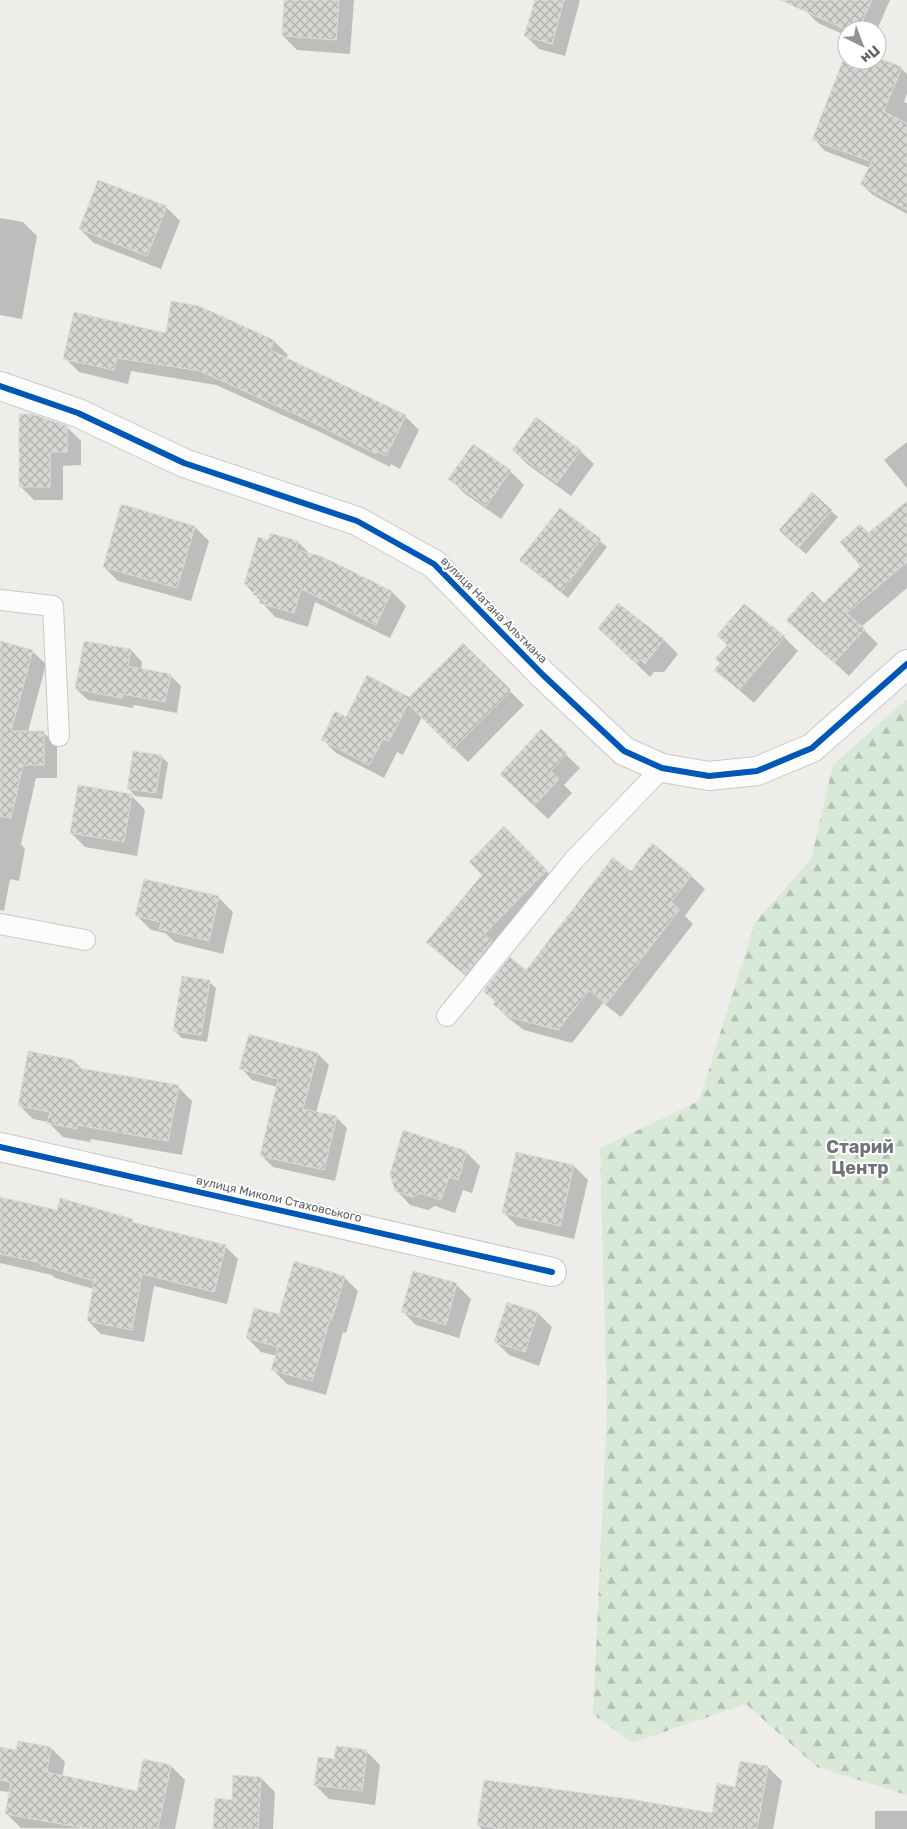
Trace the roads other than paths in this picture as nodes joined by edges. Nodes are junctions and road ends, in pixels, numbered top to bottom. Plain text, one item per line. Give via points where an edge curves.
1 (0, 386) edge
2 (0, 600) edge
3 (907, 664) edge
4 (59, 736) dead end
5 (662, 768) junction
6 (0, 924) edge
7 (85, 940) dead end
8 (446, 1016) dead end
9 (0, 1147) edge
10 (552, 1272) dead end

1 - 5 street, вулиця Натана Альтмана via 78,413 184,464 357,521 434,564 543,675 624,751
2 - 4 lane via 53,606
3 - 5 street, вулиця Натана Альтмана via 812,748 756,771 709,776
5 - 8 lane via 574,860
6 - 7 lane
9 - 10 street, вулиця Миколи Стаховського

